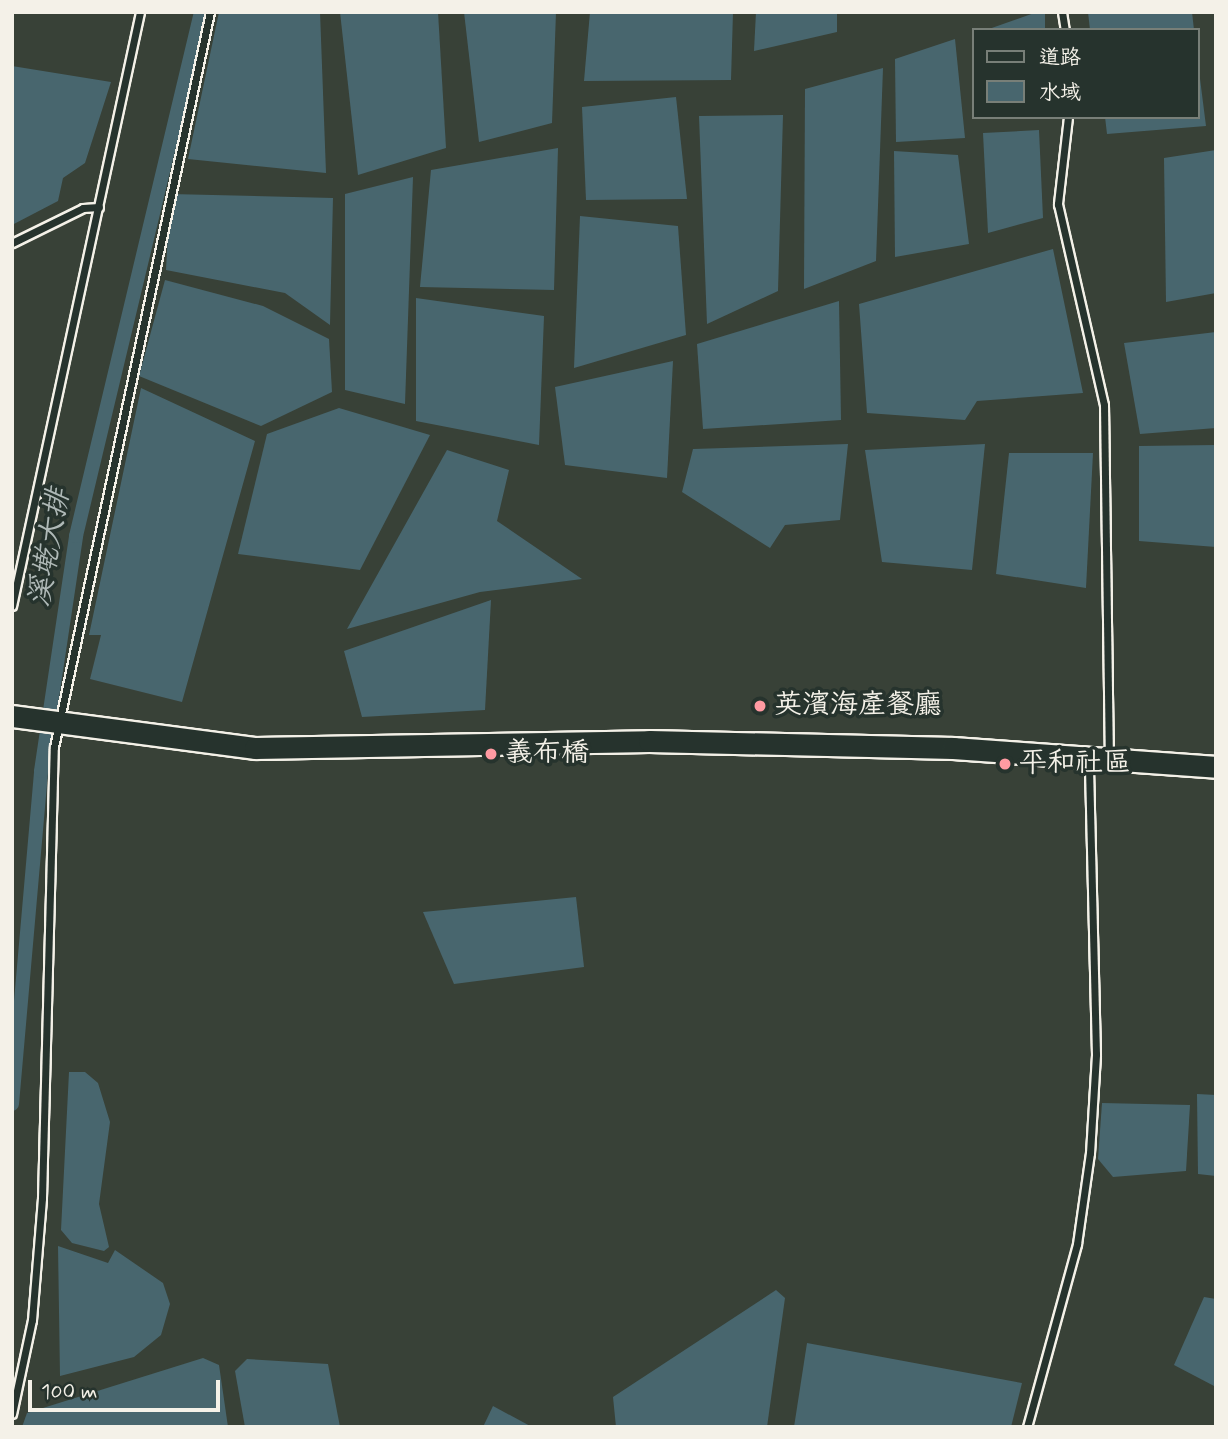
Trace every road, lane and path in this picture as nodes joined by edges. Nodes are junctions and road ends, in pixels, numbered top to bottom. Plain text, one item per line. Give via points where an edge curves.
1 (140, 12) edge
2 (210, 12) edge
3 (1068, 119) edge
4 (99, 207) junction
5 (12, 243) edge
6 (12, 606) edge
7 (12, 716) edge
8 (54, 723) junction
9 (1099, 758) junction
10 (1216, 767) edge
11 (12, 1414) edge
12 (1027, 1427) edge

1 - 4 lane
2 - 8 lane
3 - 9 lane via 1058,204 1104,405
4 - 5 lane via 83,208
4 - 6 lane
7 - 8 main road
8 - 9 main road via 255,748 649,741
8 - 11 lane via 42,1198 32,1320
9 - 10 main road
9 - 12 lane via 1096,1054 1090,1153 1077,1244

